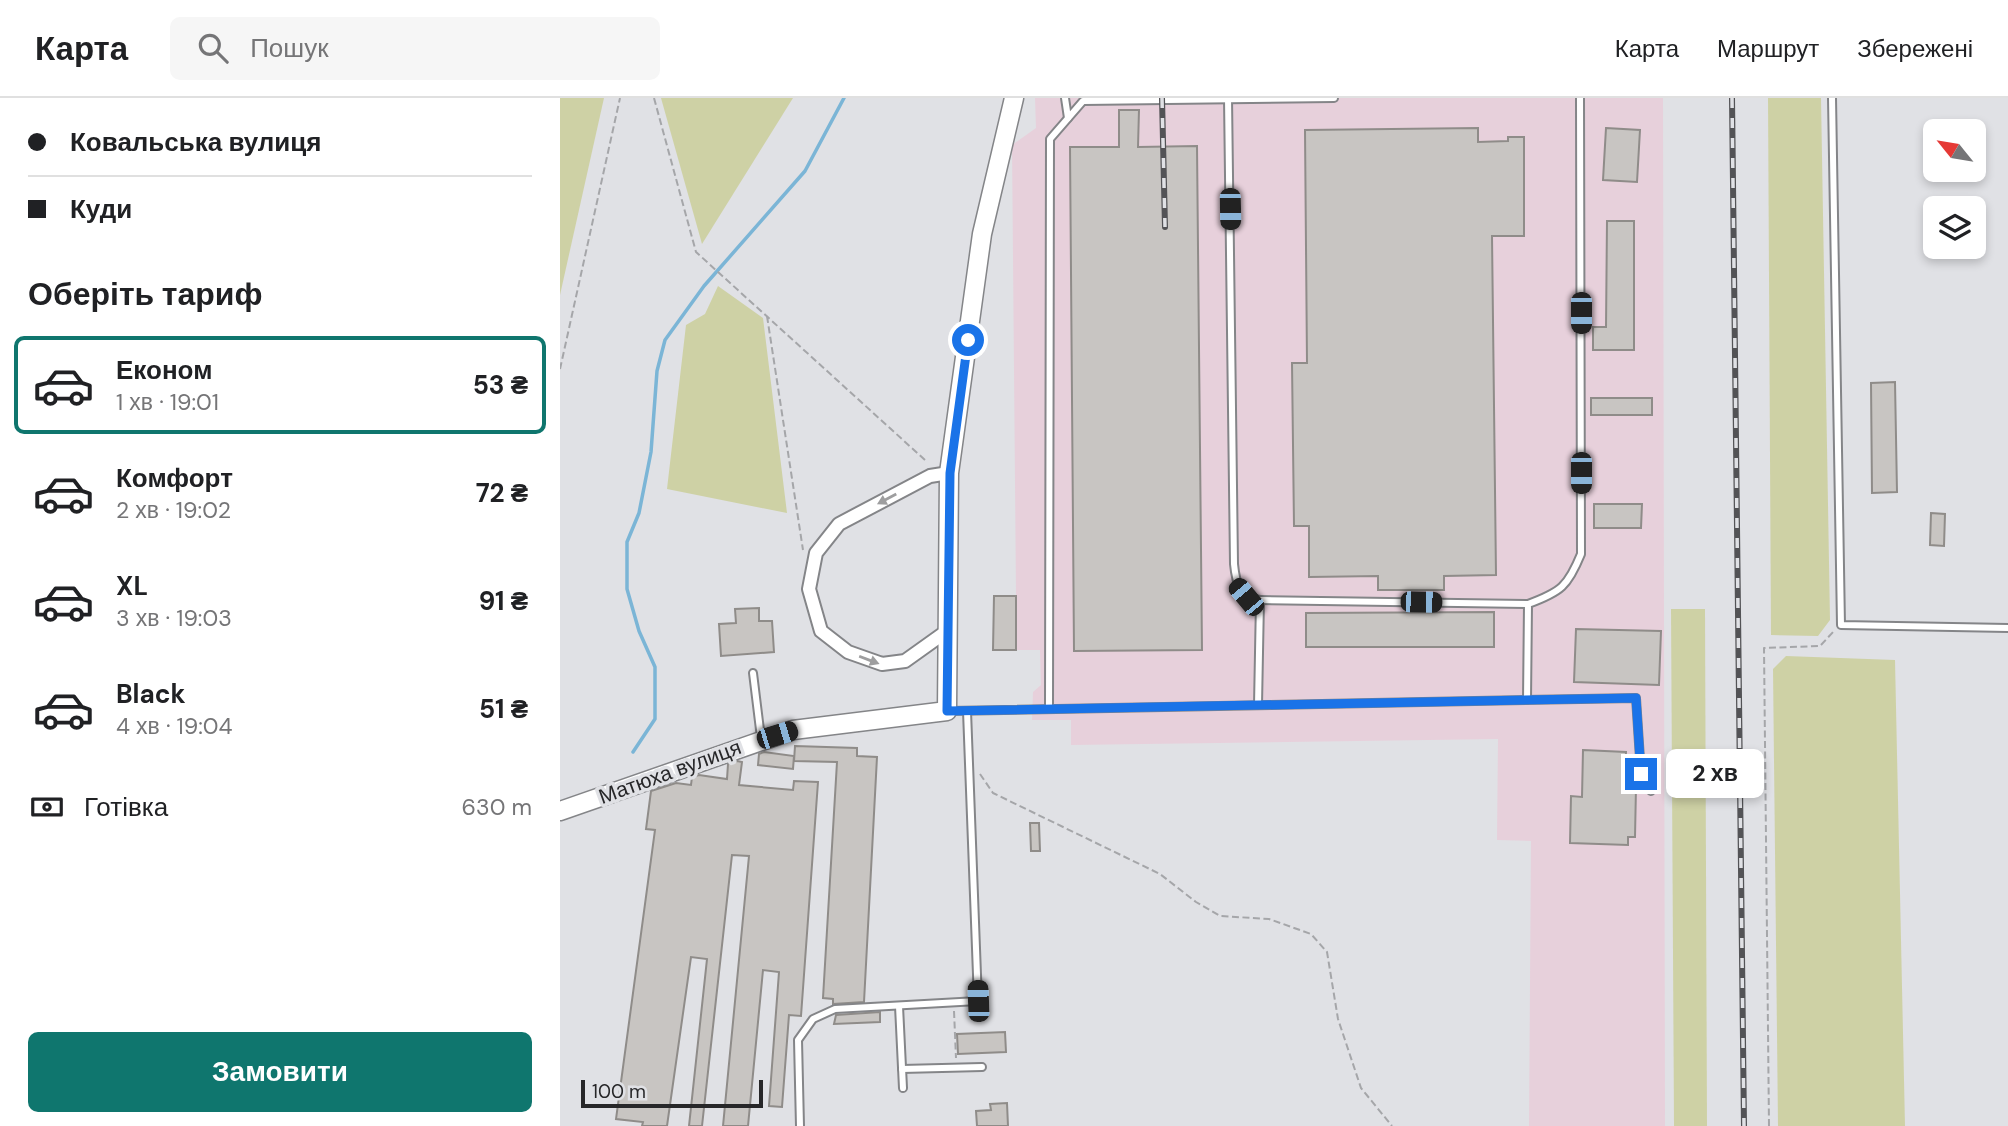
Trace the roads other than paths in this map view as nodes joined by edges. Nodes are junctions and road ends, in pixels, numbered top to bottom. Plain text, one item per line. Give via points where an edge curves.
1 (1014, 98) edge
2 (1065, 98) edge
3 (1334, 98) edge
4 (1580, 98) edge
5 (1832, 98) edge
6 (1228, 99) edge
7 (1068, 118) junction
8 (950, 473) junction
9 (1260, 600) junction
10 (1528, 604) junction
11 (2008, 628) edge
12 (947, 631) junction
13 (753, 673) dead end
14 (1527, 700) junction
15 (1258, 705) junction
16 (1049, 709) junction
17 (947, 711) junction
18 (967, 711) junction
19 (761, 740) junction
20 (1651, 791) dead end
21 (560, 811) edge
22 (899, 1006) junction
23 (982, 1067) dead end
24 (902, 1069) junction
25 (903, 1088) dead end
26 (800, 1126) edge

1 - 8 street via 982,234
2 - 7 lane
3 - 6 lane
4 - 10 lane via 1581,554 1558,593
5 - 11 lane via 1841,625
6 - 7 lane via 1083,101
6 - 9 lane via 1234,564 1236,584 1246,597
7 - 16 lane via 1050,139
8 - 12 street
8 -> 12 street via 930,476 839,524 816,553 809,589 821,631 848,652 881,664 905,661
9 - 10 lane
9 - 15 lane
10 - 14 lane
12 - 17 street
13 - 19 lane
14 - 15 lane
14 - 20 lane via 1636,698 1641,774
15 - 16 lane
16 - 18 lane
17 - 18 lane
17 - 19 street, Матюха вулиця via 793,730
18 - 22 lane via 978,1001
19 - 21 street, Матюха вулиця
22 - 24 lane
22 - 26 lane via 835,1009 813,1019 798,1040
23 - 24 lane
24 - 25 lane

